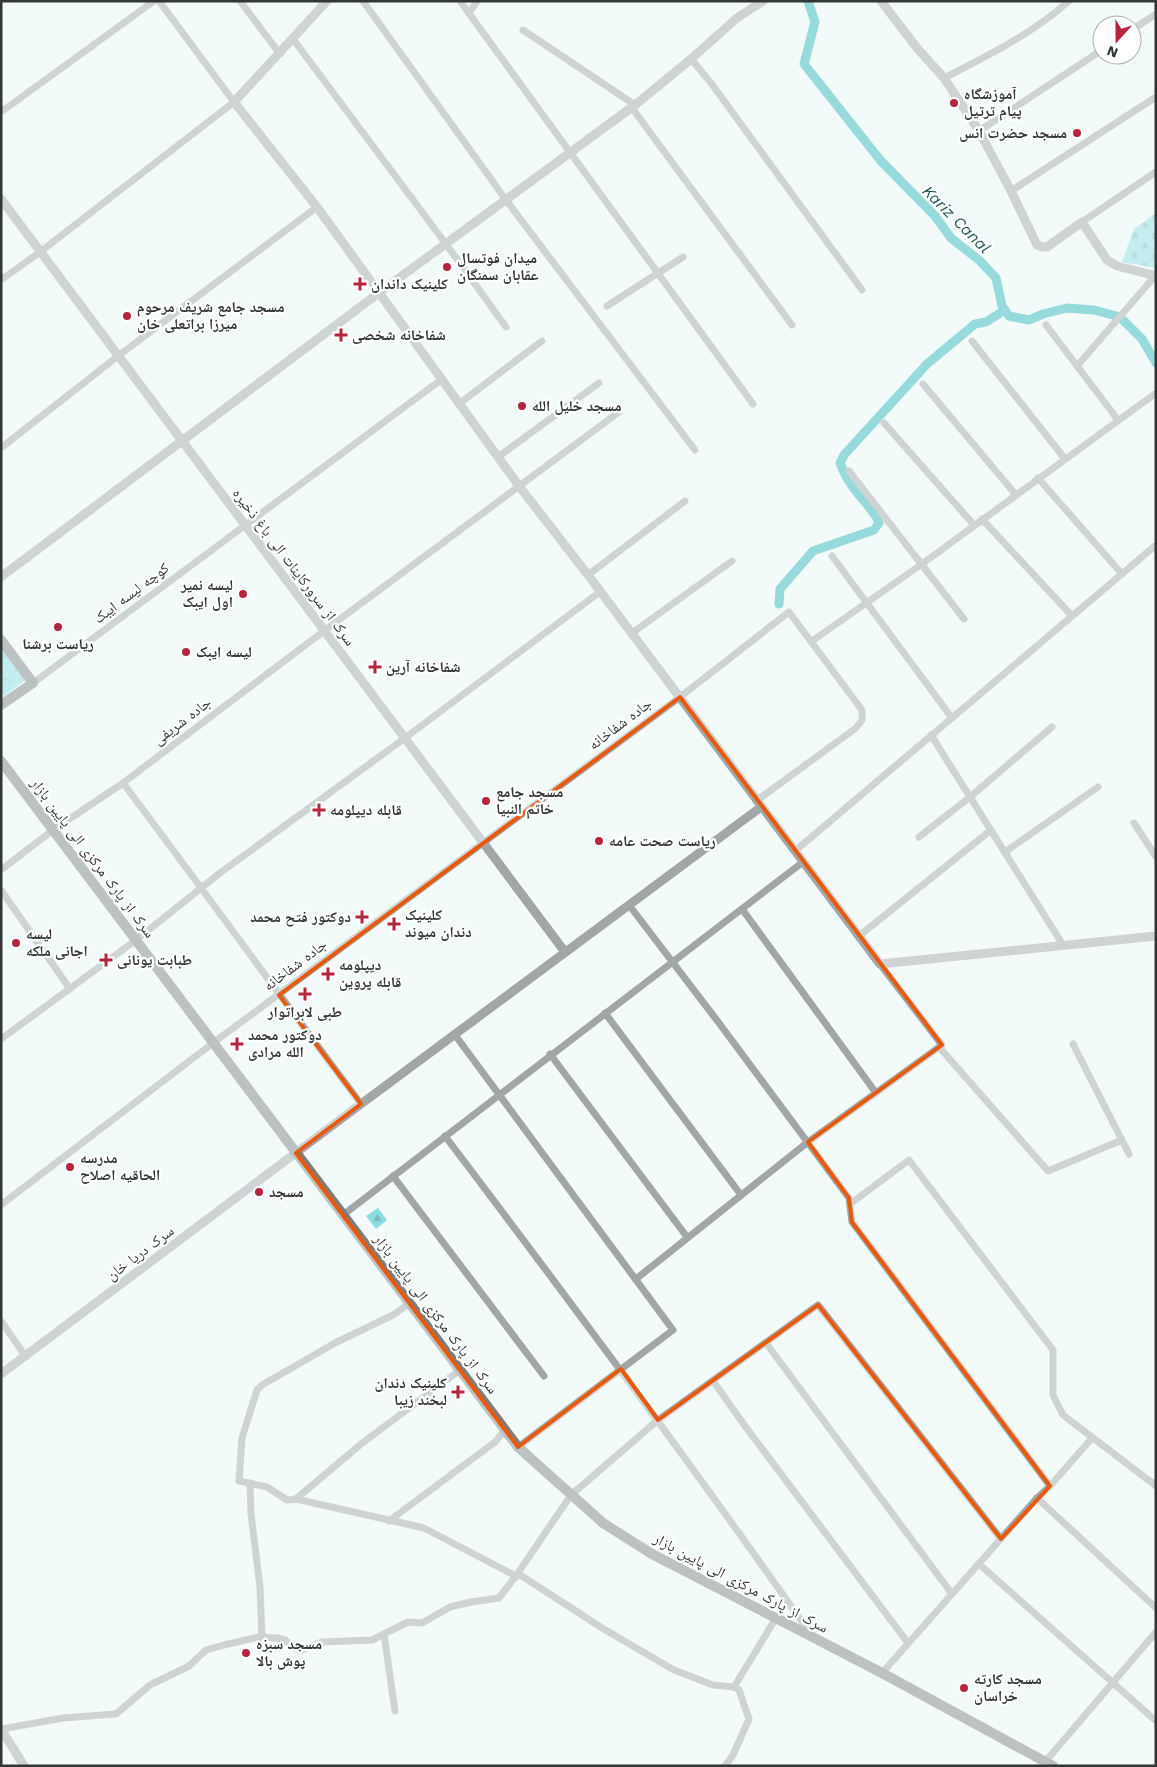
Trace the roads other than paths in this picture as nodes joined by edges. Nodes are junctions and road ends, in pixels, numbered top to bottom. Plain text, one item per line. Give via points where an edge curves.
1 (154, 1) edge
2 (159, 1) edge
3 (240, 1) edge
4 (327, 1) edge
5 (363, 1) edge
6 (460, 1) edge
7 (477, 1) edge
8 (764, 1) edge
9 (881, 1) edge
10 (1069, 1) edge
11 (469, 13) junction
12 (1156, 14) edge
13 (1142, 23) edge
14 (523, 30) dead end
15 (293, 39) junction
16 (280, 54) junction
17 (1092, 57) edge
18 (691, 59) junction
19 (944, 78) junction
20 (1156, 96) edge
21 (234, 102) junction
22 (633, 106) junction
23 (1, 112) edge
24 (979, 131) junction
25 (570, 153) junction
26 (1156, 172) edge
27 (1011, 191) junction
28 (1, 200) edge
29 (506, 200) junction
30 (316, 206) junction
31 (1082, 222) junction
32 (446, 244) junction
33 (40, 252) junction
34 (683, 257) dead end
35 (657, 274) junction
36 (1156, 276) edge
37 (1, 280) edge
38 (862, 290) dead end
39 (380, 292) junction
40 (607, 306) dead end
41 (792, 325) dead end
42 (1046, 325) dead end
43 (506, 327) dead end
44 (972, 340) dead end
45 (542, 341) dead end
46 (118, 356) junction
47 (1077, 366) junction
48 (442, 379) junction
49 (599, 383) dead end
50 (923, 384) dead end
51 (1156, 393) edge
52 (460, 403) junction
53 (754, 404) dead end
54 (619, 412) dead end
55 (1118, 420) junction
56 (884, 423) dead end
57 (182, 441) junction
58 (1, 448) edge
59 (695, 450) dead end
60 (498, 457) junction
61 (1064, 459) junction
62 (849, 471) dead end
63 (1038, 478) junction
64 (519, 486) junction
65 (1016, 495) junction
66 (685, 501) dead end
67 (982, 520) junction
68 (245, 524) junction
69 (974, 525) junction
70 (1156, 546) edge
71 (832, 556) dead end
72 (732, 561) dead end
73 (922, 564) junction
74 (1122, 574) junction
75 (588, 575) junction
76 (1, 577) edge
77 (601, 591) junction
78 (867, 603) junction
79 (1072, 616) junction
80 (964, 619) dead end
81 (324, 631) junction
82 (632, 633) junction
83 (1, 640) edge
84 (812, 641) junction
85 (33, 683) junction
86 (680, 697) junction
87 (1, 705) edge
88 (952, 718) junction
89 (1052, 727) dead end
90 (932, 736) junction
91 (405, 738) junction
92 (1, 761) edge
93 (123, 783) junction
94 (1098, 787) dead end
95 (970, 797) junction
96 (759, 804) junction
97 (1134, 823) dead end
98 (53, 830) junction
99 (991, 830) junction
100 (919, 837) dead end
101 (483, 843) junction
102 (794, 851) junction
103 (1005, 852) junction
104 (1156, 857) edge
105 (803, 862) junction
106 (1, 870) edge
107 (202, 888) junction
108 (1, 890) edge
109 (628, 905) junction
110 (742, 910) junction
111 (859, 936) junction
112 (1156, 936) edge
113 (136, 940) junction
114 (1063, 945) junction
115 (565, 952) junction
116 (673, 963) junction
117 (880, 964) junction
118 (70, 989) junction
119 (278, 995) junction
120 (605, 1013) junction
121 (455, 1035) junction
122 (1, 1039) edge
123 (213, 1043) junction
124 (1073, 1044) dead end
125 (939, 1047) junction
126 (550, 1054) junction
127 (876, 1093) junction
128 (499, 1094) junction
129 (361, 1104) junction
130 (445, 1136) junction
131 (1122, 1140) junction
132 (808, 1142) junction
133 (296, 1153) junction
134 (1129, 1154) dead end
135 (393, 1176) junction
136 (741, 1195) junction
137 (850, 1204) junction
138 (1, 1205) edge
139 (342, 1215) junction
140 (688, 1238) junction
141 (636, 1278) junction
142 (410, 1303) junction
143 (1, 1322) edge
144 (766, 1343) junction
145 (26, 1357) junction
146 (621, 1369) junction
147 (460, 1370) junction
148 (1, 1374) edge
149 (544, 1376) dead end
150 (713, 1381) junction
151 (658, 1420) junction
152 (505, 1430) junction
153 (1092, 1438) junction
154 (518, 1447) junction
155 (250, 1483) junction
156 (1050, 1486) junction
157 (1156, 1486) edge
158 (571, 1495) junction
159 (296, 1498) junction
160 (1037, 1498) junction
161 (389, 1521) junction
162 (1001, 1539) junction
163 (979, 1564) junction
164 (516, 1576) junction
165 (952, 1594) junction
166 (1156, 1608) edge
167 (776, 1618) junction
168 (1156, 1632) edge
169 (384, 1634) junction
170 (262, 1637) junction
171 (814, 1638) junction
172 (908, 1643) junction
173 (882, 1673) junction
174 (1112, 1684) junction
175 (734, 1687) junction
176 (395, 1711) dead end
177 (1156, 1722) edge
178 (2, 1729) edge
179 (1049, 1764) edge
180 (24, 1766) edge
181 (725, 1766) edge

1 - 23 street
2 - 21 street
3 - 16 street
4 - 15 street
5 - 29 street
6 - 11 street
7 - 11 street
8 - 18 street via 737,18
9 - 19 street
10 - 19 street via 1041,23
11 - 25 street
12 - 13 street
14 - 22 street
15 - 16 street
15 - 32 street
16 - 21 street
17 - 24 street
18 - 22 street
18 - 38 street
19 - 24 street
20 - 27 street
21 - 30 street
21 - 33 street
22 - 25 street
22 - 41 street
24 - 27 street
25 - 29 street
25 - 35 street
26 - 31 street
27 - 31 street via 1037,245 1047,247
28 - 33 street, سرک از سرورکاینات الی باغ ذخیره
29 - 32 street
29 - 59 street
30 - 39 street
30 - 46 street
31 - 36 street via 1107,260 1117,266
32 - 39 street
32 - 43 street
33 - 37 street
33 - 46 street, سرک از سرورکاینات الی باغ ذخیره
34 - 35 street
35 - 40 street
35 - 53 street
36 - 47 street
39 - 48 street
39 - 57 street
42 - 47 street
44 - 61 street
45 - 52 street
46 - 57 street, سرک از سرورکاینات الی باغ ذخیره
46 - 58 street
47 - 55 street
48 - 52 street
48 - 68 street, کوچه لیسه ایبک
49 - 60 street
50 - 65 street
51 - 55 street
52 - 60 street
54 - 64 street, جاده شریفی
55 - 61 street
56 - 69 street
57 - 68 street, سرک از سرورکاینات الی باغ ذخیره
57 - 76 street
60 - 64 street
61 - 63 street
62 - 73 street
63 - 65 street
63 - 74 street
64 - 75 street
64 - 81 street, جاده شریفی
65 - 67 street
66 - 75 street
67 - 69 street
67 - 79 street
68 - 81 street, سرک از سرورکاینات الی باغ ذخیره
68 - 85 street, کوچه لیسه ایبک
69 - 73 street
70 - 74 street
71 - 78 street
72 - 82 street
73 - 78 street
73 - 80 street
74 - 79 street
75 - 77 street
77 - 82 street
77 - 91 street
78 - 84 street
78 - 88 street
79 - 88 street
81 - 91 street, سرک از سرورکاینات الی باغ ذخیره
81 - 93 street, جاده شریفی
82 - 86 street
83 - 85 main road
84 - 86 street, جاده شفاخانه via 792,613 787,613
84 - 96 street via 862,710 862,720
85 - 87 main road
86 - 96 street
86 - 101 street, جاده شفاخانه
88 - 90 street
89 - 95 street
90 - 95 street
90 - 102 street
91 - 101 street, سرک از سرورکاینات الی باغ ذخیره
91 - 107 street
92 - 98 main road, سرک از پارک مرکزی الی پایین بازار
93 - 98 street, جاده شریفی
93 - 107 street
94 - 103 street
95 - 99 street
95 - 100 street
96 - 102 street
96 - 109 street, سرک دریا خان
97 - 104 street
98 - 106 street, جاده شریفی
98 - 113 main road, سرک از پارک مرکزی الی پایین بازار
99 - 103 street
99 - 111 street
101 - 115 street, سرک از سرورکاینات الی باغ ذخیره
101 - 119 street, جاده شفاخانه
102 - 105 street
103 - 114 street
105 - 110 street
105 - 111 street
107 - 113 street
107 - 119 street
108 - 118 street
109 - 115 street, سرک دریا خان
109 - 116 street
110 - 116 street
110 - 127 street
111 - 117 street
112 - 114 street
113 - 118 street
113 - 123 main road, سرک از پارک مرکزی الی پایین بازار
114 - 117 street
115 - 121 street, سرک دریا خان
116 - 120 street
116 - 132 street
117 - 125 street via 942,1045
118 - 122 street
119 - 123 street, جاده شفاخانه
119 - 129 street
120 - 126 street
120 - 136 street
121 - 128 street
121 - 129 street, سرک دریا خان
123 - 133 main road, سرک از پارک مرکزی الی پایین بازار
123 - 138 street, جاده شفاخانه
124 - 131 street
125 - 127 street
125 - 131 street via 1048,1171
126 - 128 street
126 - 140 street
127 - 132 street
128 - 130 street
128 - 141 street
129 - 133 street, سرک دریا خان
130 - 135 street
130 - 146 street
131 - 134 street
132 - 136 street
132 - 137 street via 849,1198
133 - 139 main road, سرک از پارک مرکزی الی پایین بازار
133 - 145 street, سرک دریا خان
135 - 139 street
135 - 149 street
136 - 140 street
137 - 153 street via 909,1160 1053,1350 1054,1395 1063,1415
137 - 156 street via 852,1222
139 - 142 main road, سرک از پارک مرکزی الی پایین بازار
140 - 141 street
141 - 146 street via 673,1330
142 - 147 main road, سرک از پارک مرکزی الی پایین بازار
142 - 155 street via 393,1316 327,1348 257,1390 242,1438 239,1481
143 - 145 street
144 - 150 street
144 - 162 street via 818,1305
144 - 165 street
145 - 148 street, سرک دریا خان
146 - 151 street
146 - 154 street
147 - 152 main road, سرک از پارک مرکزی الی پایین بازار
147 - 159 street via 361,1444
150 - 151 street
150 - 172 street
151 - 158 street
151 - 171 street
152 - 154 main road, سرک از پارک مرکزی الی پایین بازار
152 - 161 street via 495,1442
153 - 156 street
153 - 157 street
154 - 158 main road, سرک از پارک مرکزی الی پایین بازار
155 - 159 street via 267,1487 287,1500
155 - 170 street
156 - 160 street
158 - 164 street
158 - 167 main road, سرک از پارک مرکزی الی پایین بازار via 603,1523 652,1554
159 - 161 street
160 - 162 street
160 - 166 street
161 - 164 street via 424,1528
162 - 163 street
163 - 165 street
163 - 174 street
164 - 169 street via 499,1598 450,1607 422,1623 408,1622
164 - 175 street via 522,1576 674,1670 713,1685
165 - 172 street
167 - 171 main road, سرک از پارک مرکزی الی پایین بازار
167 - 175 street
168 - 174 street
169 - 170 street via 372,1640 322,1642 300,1650 285,1640
169 - 176 street
170 - 178 street via 206,1650 189,1666 150,1684 116,1714 62,1718
171 - 173 main road, سرک از پارک مرکزی الی پایین بازار
172 - 173 street
173 - 179 main road, سرک از پارک مرکزی الی پایین بازار
174 - 177 street
174 - 179 street
175 - 181 street via 739,1690 749,1719
178 - 180 street

